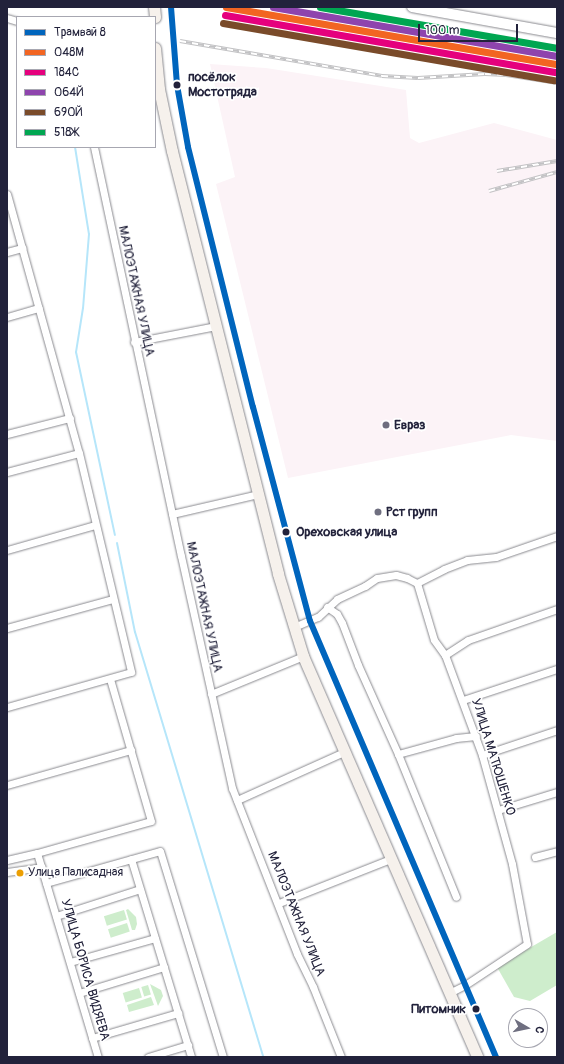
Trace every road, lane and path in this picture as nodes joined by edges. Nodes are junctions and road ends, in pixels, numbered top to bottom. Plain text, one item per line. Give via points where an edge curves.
1 (412, 7) edge
2 (557, 33) edge
3 (156, 58) edge
4 (94, 148) edge
5 (7, 194) edge
6 (22, 248) junction
7 (7, 252) edge
8 (39, 308) junction
9 (7, 317) edge
10 (216, 326) junction
11 (134, 342) junction
12 (70, 418) junction
13 (7, 434) edge
14 (79, 452) junction
15 (7, 472) edge
16 (258, 494) junction
17 (172, 514) junction
18 (95, 525) junction
19 (557, 536) edge
20 (7, 550) edge
21 (417, 584) junction
22 (113, 599) junction
23 (327, 607) junction
24 (557, 609) edge
25 (294, 627) junction
26 (7, 628) edge
27 (445, 655) junction
28 (303, 656) junction
29 (557, 668) edge
30 (110, 679) junction
31 (211, 694) junction
32 (463, 700) junction
33 (7, 707) edge
34 (557, 730) edge
35 (476, 736) junction
36 (130, 750) junction
37 (344, 752) junction
38 (398, 754) junction
39 (482, 755) junction
40 (7, 785) edge
41 (557, 792) edge
42 (237, 800) junction
43 (498, 810) junction
44 (557, 851) edge
45 (38, 853) junction
46 (535, 857) dead end
47 (131, 859) junction
48 (390, 859) junction
49 (7, 860) edge
50 (42, 867) junction
51 (7, 872) edge
52 (46, 883) junction
53 (140, 889) junction
54 (456, 896) dead end
55 (278, 903) junction
56 (56, 916) junction
57 (155, 938) junction
58 (70, 962) junction
59 (164, 967) junction
60 (79, 993) junction
61 (449, 993) junction
62 (178, 1013) junction
63 (92, 1038) junction
64 (188, 1045) junction
65 (98, 1057) edge
66 (148, 1057) edge
67 (191, 1057) edge
68 (223, 1057) edge
69 (341, 1057) edge
70 (477, 1057) edge

1 - 2 main road
3 - 10 main road via 166,122
4 - 11 street, МАЛОЭТАЖНАЯ УЛИЦА
5 - 6 street
6 - 7 street
6 - 8 street
8 - 9 street
8 - 12 street
10 - 11 street
10 - 16 main road
11 - 17 street, МАЛОЭТАЖНАЯ УЛИЦА
12 - 13 street
12 - 14 street
14 - 15 street
14 - 18 street
16 - 17 street
16 - 25 main road
17 - 31 street, МАЛОЭТАЖНАЯ УЛИЦА
18 - 20 street
18 - 22 street
19 - 21 street via 496,557 467,560
21 - 23 street via 396,575 384,576 337,599
21 - 27 street, УЛИЦА МАТЮШЕНКО via 434,640
22 - 26 street
22 - 30 street via 130,672
23 - 25 street via 318,617
23 - 38 street via 337,614 342,623
24 - 27 street via 468,640
25 - 28 main road
27 - 32 street, УЛИЦА МАТЮШЕНКО
28 - 31 street
28 - 37 main road
29 - 32 street
30 - 33 street
30 - 36 street
31 - 42 street, МАЛОЭТАЖНАЯ УЛИЦА
32 - 35 street, УЛИЦА МАТЮШЕНКО
34 - 39 street
35 - 38 street via 456,738
35 - 39 street, УЛИЦА МАТЮШЕНКО
36 - 40 street
36 - 45 street via 151,821
37 - 42 street
37 - 48 main road
38 - 54 street
39 - 43 street, УЛИЦА МАТЮШЕНКО
41 - 43 street
42 - 55 street, МАЛОЭТАЖНАЯ УЛИЦА
43 - 61 street, УЛИЦА МАТЮШЕНКО via 516,882 526,944 466,985
44 - 46 street
45 - 49 street
45 - 50 street, УЛИЦА БОРИСА ВИДЯЕВА
47 - 52 street
47 - 53 street
47 - 68 street via 160,851
48 - 55 street
48 - 61 main road
50 - 51 street
50 - 52 street, УЛИЦА БОРИСА ВИДЯЕВА
52 - 56 street, УЛИЦА БОРИСА ВИДЯЕВА
53 - 56 street
53 - 57 street
55 - 69 street, МАЛОЭТАЖНАЯ УЛИЦА
56 - 58 street, УЛИЦА БОРИСА ВИДЯЕВА
57 - 58 street
57 - 59 street
58 - 60 street, УЛИЦА БОРИСА ВИДЯЕВА
59 - 60 street
59 - 62 street
60 - 63 street, УЛИЦА БОРИСА ВИДЯЕВА
61 - 70 main road
62 - 63 street
62 - 64 street
63 - 65 street, УЛИЦА БОРИСА ВИДЯЕВА
64 - 66 street
64 - 67 street

